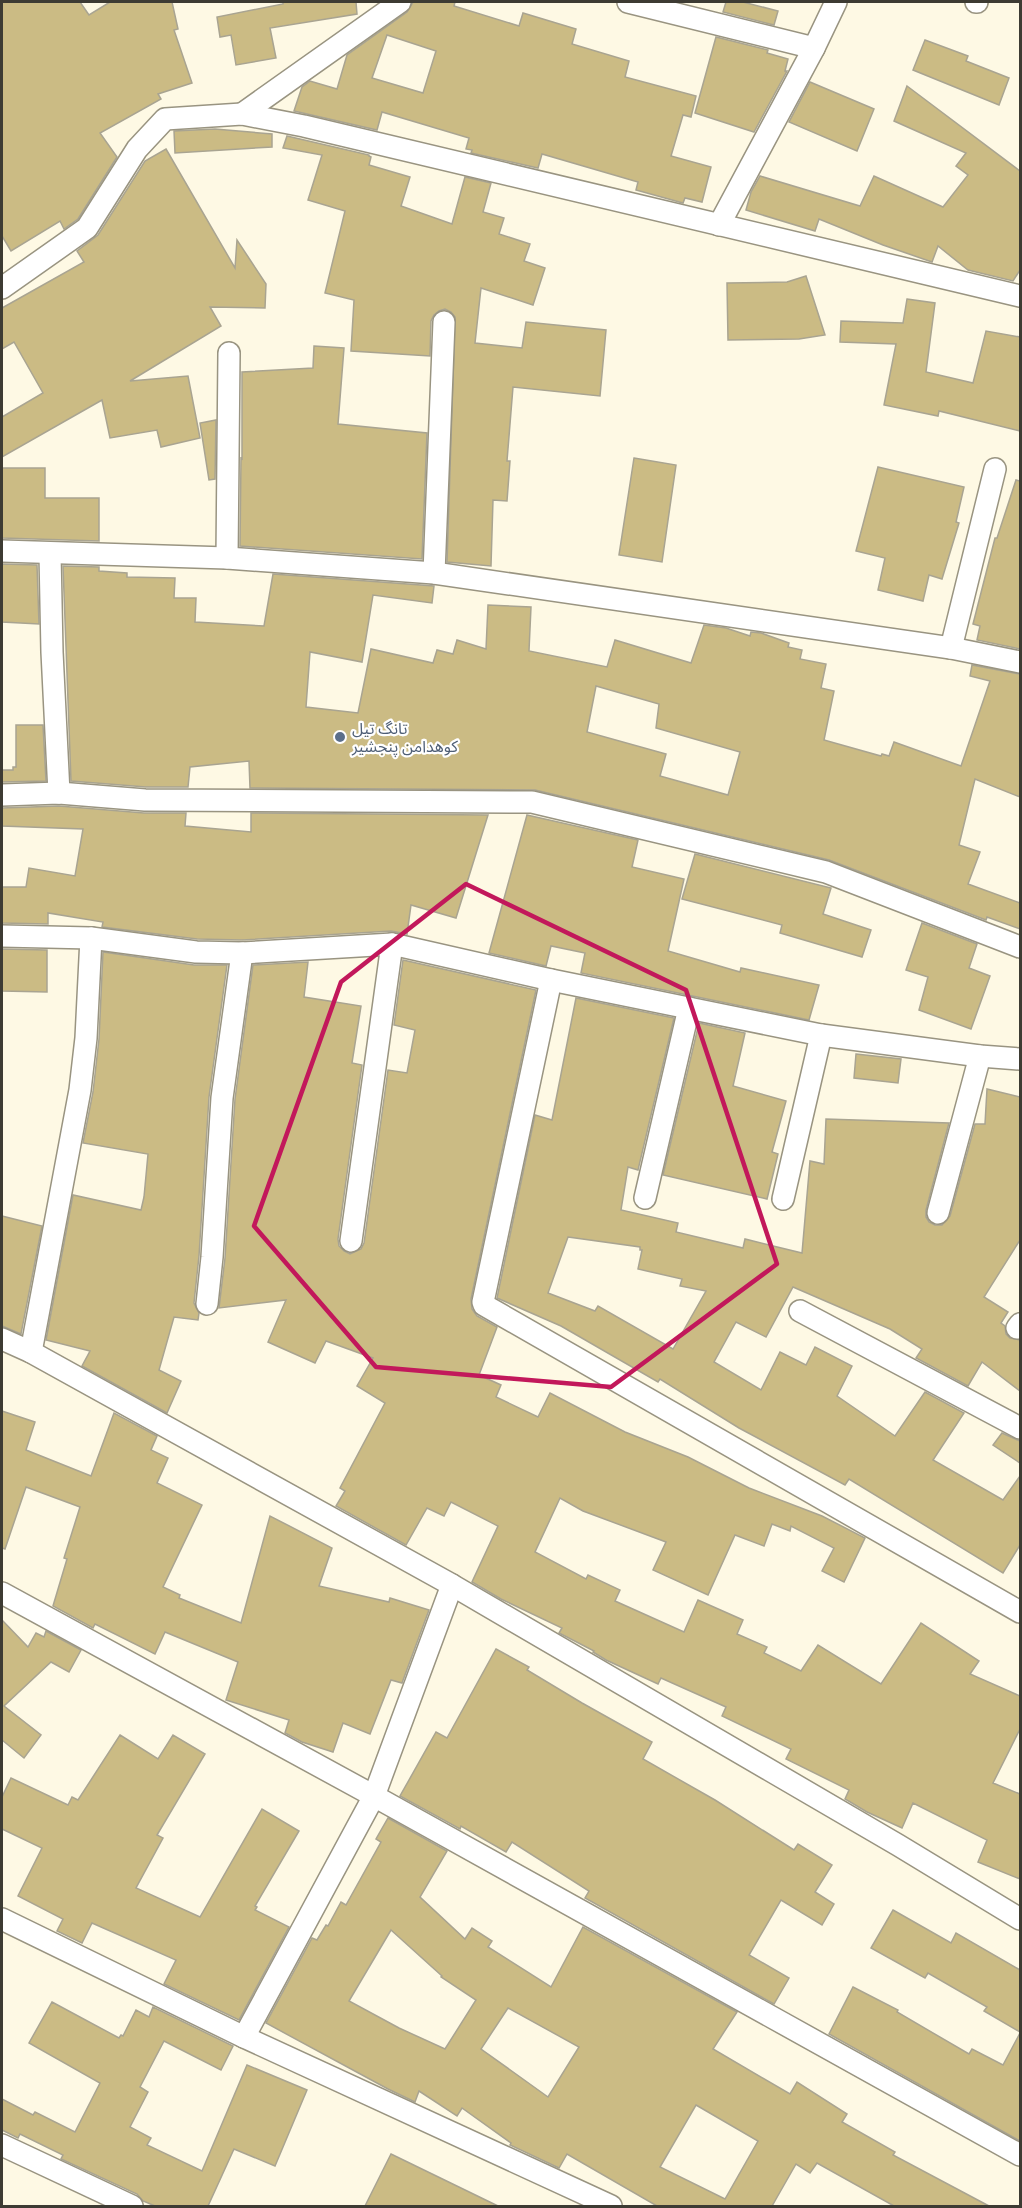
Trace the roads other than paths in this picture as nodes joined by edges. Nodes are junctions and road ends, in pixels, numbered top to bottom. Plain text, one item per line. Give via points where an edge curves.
1 (400, 2) edge
2 (628, 2) edge
3 (836, 2) edge
4 (814, 48) junction
5 (242, 114) junction
6 (719, 225) junction
7 (2, 288) edge
8 (1020, 296) edge
9 (444, 322) dead end
10 (229, 353) dead end
11 (995, 469) dead end
12 (2, 551) edge
13 (50, 554) junction
14 (227, 558) junction
15 (434, 573) junction
16 (951, 648) junction
17 (1020, 662) edge
18 (59, 793) junction
19 (2, 795) edge
20 (2, 936) edge
21 (91, 938) junction
22 (392, 944) junction
23 (1020, 947) edge
24 (242, 953) junction
25 (551, 980) junction
26 (689, 1008) junction
27 (821, 1035) junction
28 (980, 1056) junction
29 (1020, 1059) edge
30 (645, 1198) dead end
31 (783, 1199) dead end
32 (938, 1213) dead end
33 (351, 1241) dead end
34 (207, 1304) dead end
35 (800, 1311) dead end
36 (2, 1339) edge
37 (31, 1352) junction
38 (1020, 1428) edge
39 (452, 1585) junction
40 (2, 1593) edge
41 (1020, 1612) edge
42 (374, 1796) junction
43 (2, 1919) edge
44 (1020, 1919) edge
45 (244, 2037) junction
46 (2, 2145) edge
47 (1020, 2155) edge
48 (132, 2206) edge
49 (611, 2206) edge

1 - 5 street
2 - 4 street
3 - 4 street
4 - 6 street
5 - 6 street
5 - 7 street via 165,119 137,149 87,228
6 - 8 street
9 - 15 street
10 - 14 street
11 - 16 street
12 - 13 street
13 - 14 street
13 - 18 street
14 - 15 street
15 - 16 street
16 - 17 street
18 - 19 street
18 - 23 street via 145,800 532,802 826,872
20 - 21 street
21 - 24 street via 196,952
21 - 37 street via 80,1090
22 - 24 street
22 - 25 street
22 - 33 street
24 - 34 street via 222,1098
25 - 26 street
25 - 41 street via 484,1305
26 - 27 street
26 - 30 street
27 - 28 street
27 - 31 street
28 - 29 street
28 - 32 street
35 - 38 street
36 - 37 street
37 - 39 street
39 - 42 street
39 - 44 street
40 - 42 street
42 - 45 street
42 - 47 street
43 - 45 street
45 - 49 street
46 - 48 street

